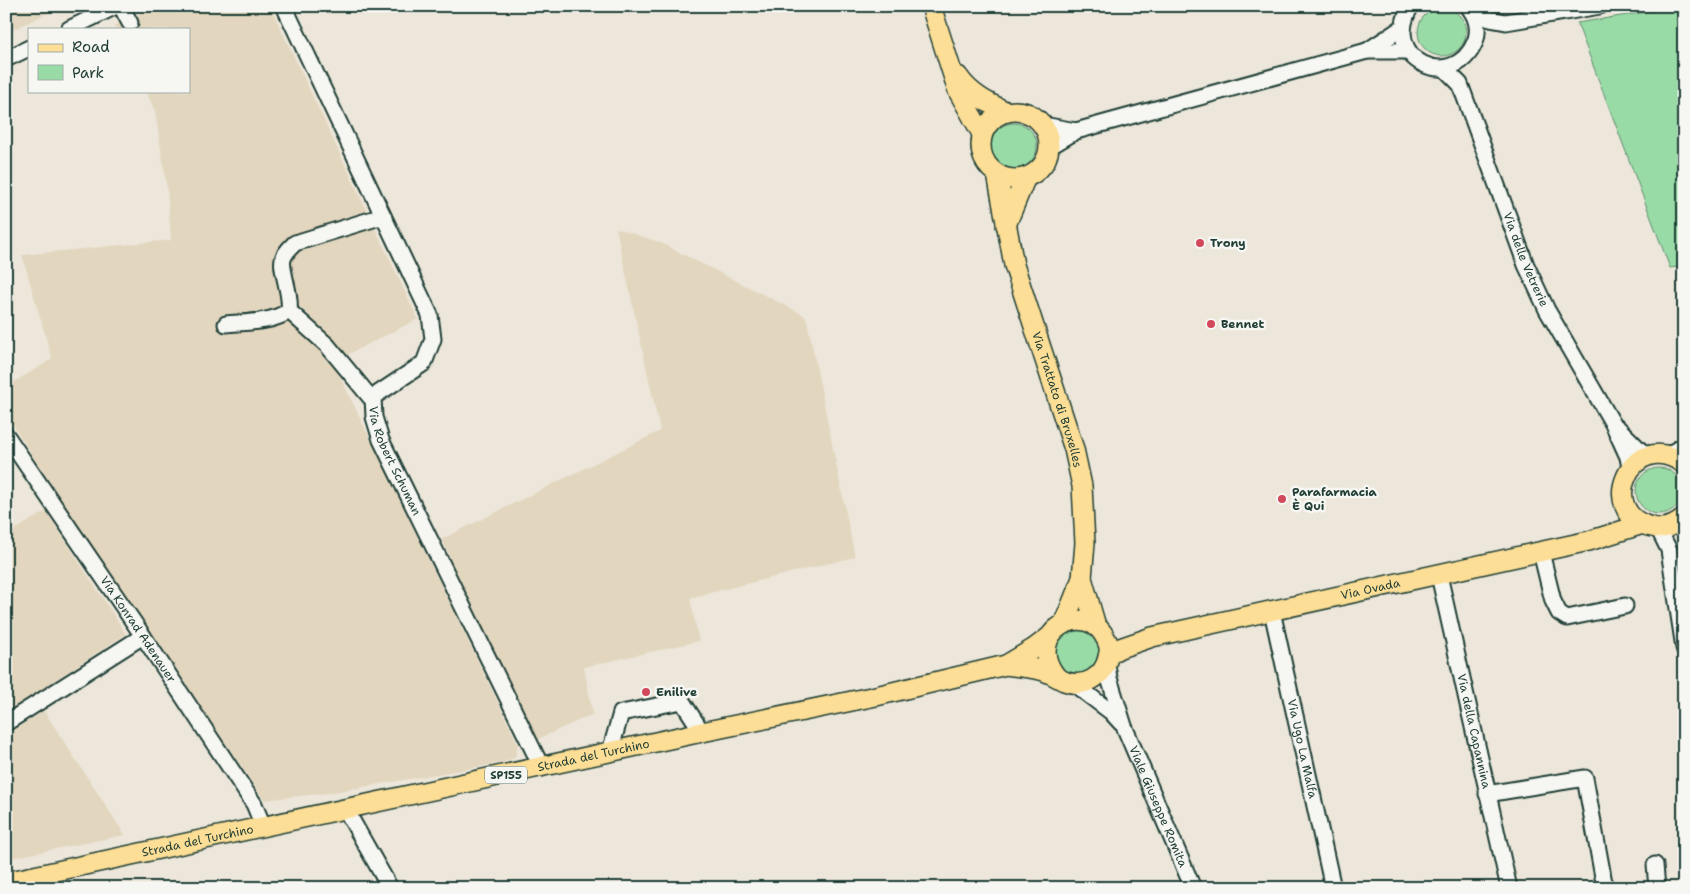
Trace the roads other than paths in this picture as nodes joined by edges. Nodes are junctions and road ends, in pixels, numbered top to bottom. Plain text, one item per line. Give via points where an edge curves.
1 (116, 6) edge
2 (122, 6) edge
3 (284, 6) edge
4 (931, 6) edge
5 (1411, 6) edge
6 (1600, 6) edge
7 (1470, 9) edge
8 (1506, 22) junction
9 (130, 23) dead end
10 (71, 28) edge
11 (1402, 28) junction
12 (1476, 38) junction
13 (28, 48) edge
14 (1408, 50) junction
15 (1367, 51) junction
16 (6, 59) edge
17 (1463, 60) junction
18 (949, 64) junction
19 (1444, 68) junction
20 (1460, 84) junction
21 (1007, 112) junction
22 (1043, 125) junction
23 (1076, 131) junction
24 (982, 134) junction
25 (1049, 147) junction
26 (997, 174) junction
27 (1026, 177) junction
28 (383, 216) junction
29 (1006, 225) junction
30 (289, 311) junction
31 (226, 324) dead end
32 (373, 397) junction
33 (1613, 424) junction
34 (6, 435) edge
35 (1684, 445) edge
36 (1667, 458) edge
37 (1630, 468) junction
38 (1625, 506) junction
39 (1665, 524) edge
40 (1589, 541) junction
41 (1541, 552) junction
42 (1439, 575) junction
43 (1082, 578) junction
44 (1626, 606) dead end
45 (1272, 611) junction
46 (1064, 623) junction
47 (1100, 630) junction
48 (143, 636) junction
49 (1049, 637) junction
50 (1152, 637) junction
51 (1684, 648) edge
52 (1108, 659) junction
53 (1006, 665) junction
54 (1055, 675) junction
55 (1074, 684) junction
56 (6, 723) edge
57 (1124, 726) junction
58 (702, 732) junction
59 (610, 752) junction
60 (542, 768) junction
61 (1488, 794) junction
62 (346, 810) junction
63 (263, 826) junction
64 (1655, 865) dead end
65 (6, 882) edge
66 (390, 888) edge
67 (1193, 888) edge
68 (1333, 888) edge
69 (1509, 888) edge
70 (1605, 888) edge
71 (1657, 888) edge

1 - 10 street
2 - 9 street
3 - 28 street, Via Robert Schuman
4 - 18 main road
5 - 11 street
6 - 8 street
7 - 8 street via 1490,19
7 - 12 street via 1477,29
8 - 12 street
11 - 14 street
11 - 15 street
12 - 17 street
13 - 16 street
14 - 15 street
14 - 19 street via 1422,63
15 - 23 street
17 - 19 street
17 - 20 street
18 - 21 main road via 977,95
18 - 24 main road via 958,91
19 - 20 street
20 - 33 street, Via delle Vetrerie via 1526,265 1547,310
21 - 22 main road via 1027,113
21 - 24 main road via 996,116
22 - 23 street
22 - 25 main road
23 - 25 street
24 - 26 main road via 984,161
25 - 27 main road via 1043,163
26 - 27 main road via 1006,178
26 - 29 main road, Via Trattato di Bruxelles
27 - 29 main road
28 - 30 street via 296,243 286,252 282,262
28 - 32 street, Via Robert Schuman via 430,315 433,339 424,363
29 - 43 main road, Via Trattato di Bruxelles via 1014,265 1074,449 1082,486 1085,543
30 - 31 street via 272,319
30 - 32 street via 327,345
32 - 60 street, Via Robert Schuman via 381,440
33 - 36 street, Via delle Vetrerie via 1641,451
33 - 37 street, Via delle Vetrerie
34 - 48 street, Via Konrad Adenauer
35 - 36 street
36 - 37 main road via 1639,460
37 - 38 main road via 1623,484
38 - 39 main road via 1630,514
38 - 40 main road, Via Ovada via 1609,526
39 - 40 main road, Via Ovada
39 - 51 street
40 - 41 main road, Via Ovada
41 - 42 main road, Via Ovada
41 - 44 street via 1559,613 1567,618
42 - 45 main road, Via Ovada
42 - 61 street, Via della Capannina
43 - 46 main road, Via Trattato di Bruxelles
43 - 47 main road, Via Trattato di Bruxelles
45 - 50 main road, Via Ovada
45 - 68 street, Via Ugo La Malfa
46 - 47 main road via 1086,621
46 - 49 main road
47 - 50 main road, Via Ovada
47 - 52 main road via 1108,643
48 - 56 street
48 - 63 street, Via Konrad Adenauer via 254,804
49 - 53 main road, Strada del Turchino / SP155
49 - 54 main road via 1046,657
50 - 52 main road, Via Ovada via 1120,648
52 - 55 main road via 1097,677
52 - 57 street, Viale Giuseppe Romita via 1114,697
53 - 54 main road, Strada del Turchino / SP155
53 - 58 main road, Strada del Turchino / SP155
54 - 55 main road
55 - 57 street, Viale Giuseppe Romita
57 - 67 street, Viale Giuseppe Romita
58 - 59 main road, Strada del Turchino / SP155
58 - 59 street via 682,701 621,713
59 - 60 main road, Strada del Turchino / SP155
60 - 62 main road, Strada del Turchino / SP155
61 - 69 street, Via della Capannina
61 - 70 street via 1585,778
62 - 63 main road, Strada del Turchino / SP155
62 - 66 street
63 - 65 main road, Strada del Turchino / SP155
64 - 71 street

